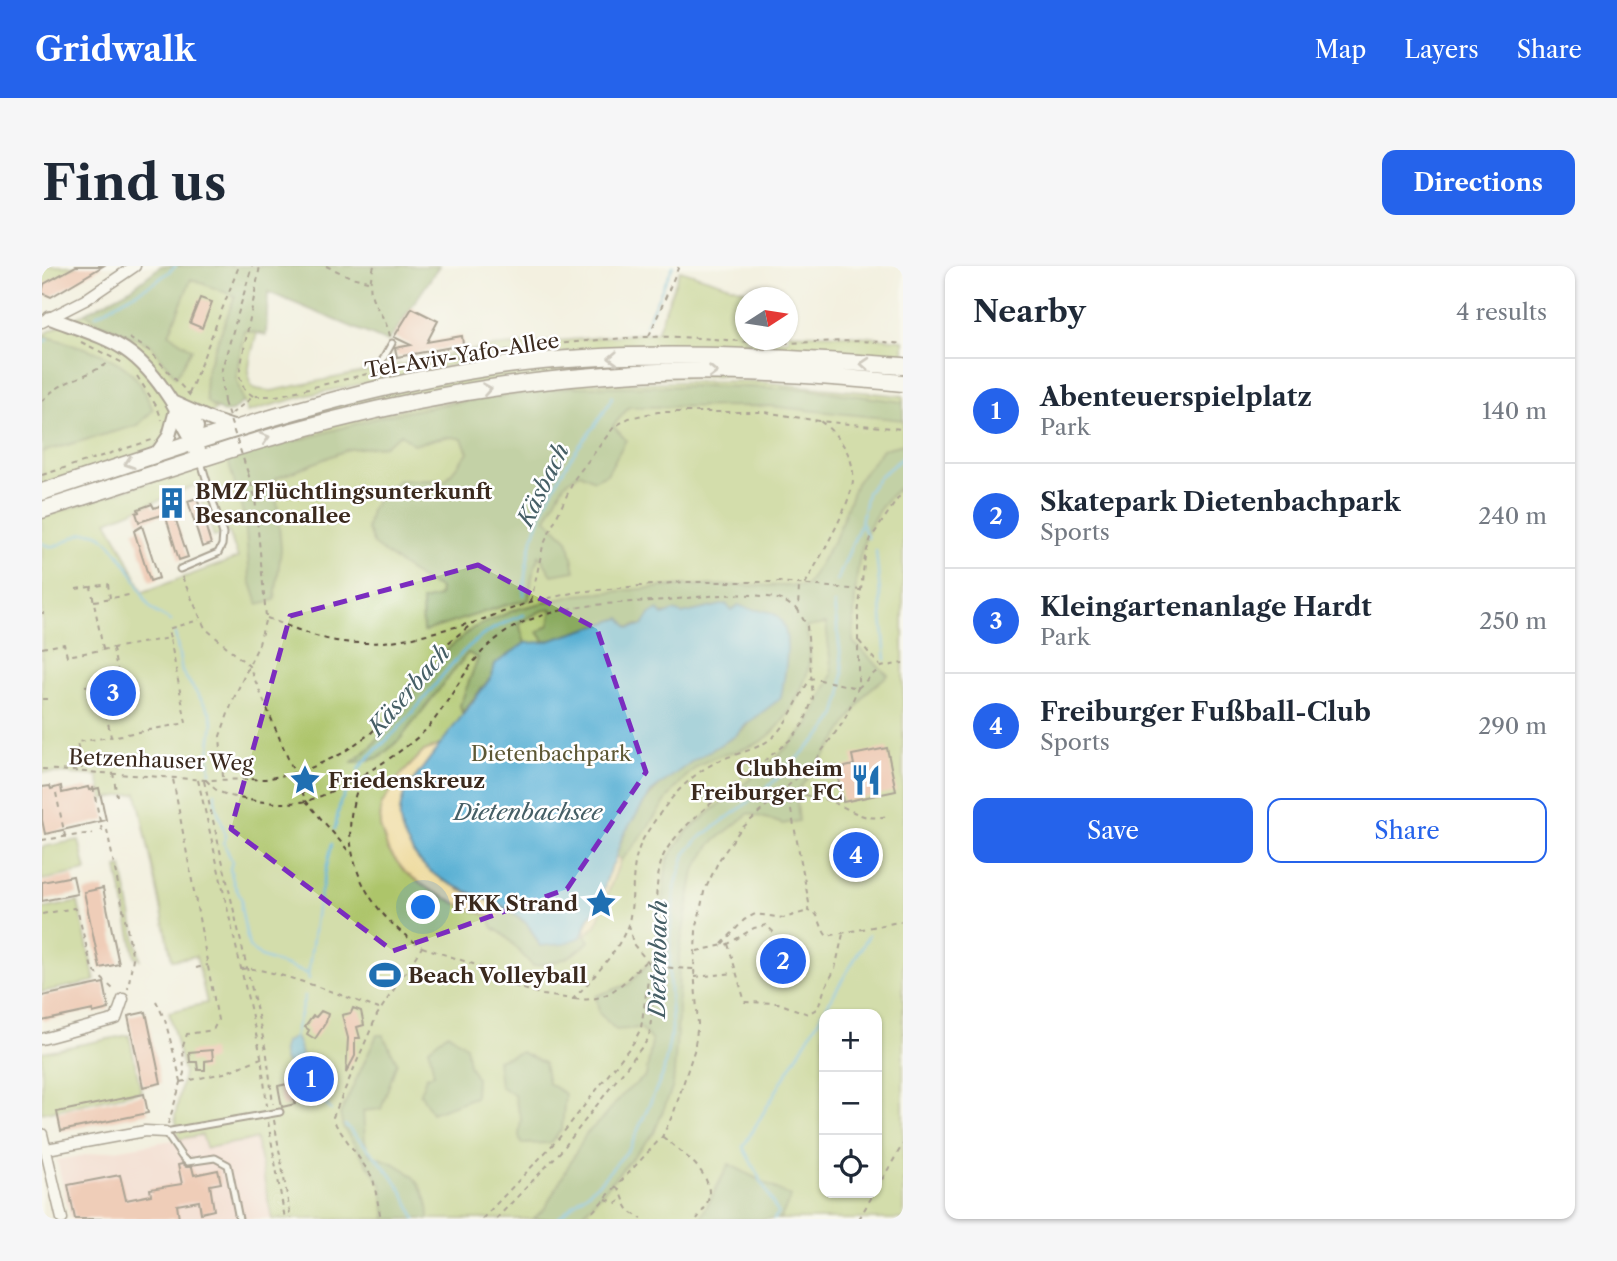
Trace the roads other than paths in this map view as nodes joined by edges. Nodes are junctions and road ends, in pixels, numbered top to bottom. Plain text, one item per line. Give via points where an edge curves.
1 (135, 266) edge
2 (45, 318) edge
3 (392, 344) road end
4 (903, 366) edge
5 (376, 372) dead end
6 (903, 383) edge
7 (179, 407) junction
8 (236, 428) junction
9 (194, 442) junction
10 (156, 446) junction
11 (200, 459) junction
12 (42, 492) edge
13 (42, 510) edge
14 (180, 569) road end
15 (123, 999) road end
16 (42, 1039) edge
17 (274, 1112) road end
18 (165, 1132) junction
19 (42, 1134) edge
20 (47, 1149) junction
21 (62, 1219) edge
22 (239, 1219) edge

1 - 2 street via 85,300
2 - 7 street via 123,346
3 - 5 lane
4 -> 8 main road, Tel-Aviv-Yafo-Allee via 735,356 507,365 388,387
11 -> 6 main road, Tel-Aviv-Yafo-Allee via 383,407 573,377 706,372
7 - 8 street
7 - 9 street via 197,427
7 - 10 street via 169,436
8 - 9 main road, Tel-Aviv-Yafo-Allee
9 - 10 main road, Tel-Aviv-Yafo-Allee
9 - 11 main road
10 -> 12 main road, Tel-Aviv-Yafo-Allee
11 - 13 main road, Tel-Aviv-Yafo-Allee
11 - 14 lane via 223,534 222,545 218,552
15 - 16 street via 116,1019
17 - 18 lane
18 - 20 street via 145,1131
18 - 22 lane via 187,1162 215,1158 228,1165
19 - 20 street
20 - 21 street

